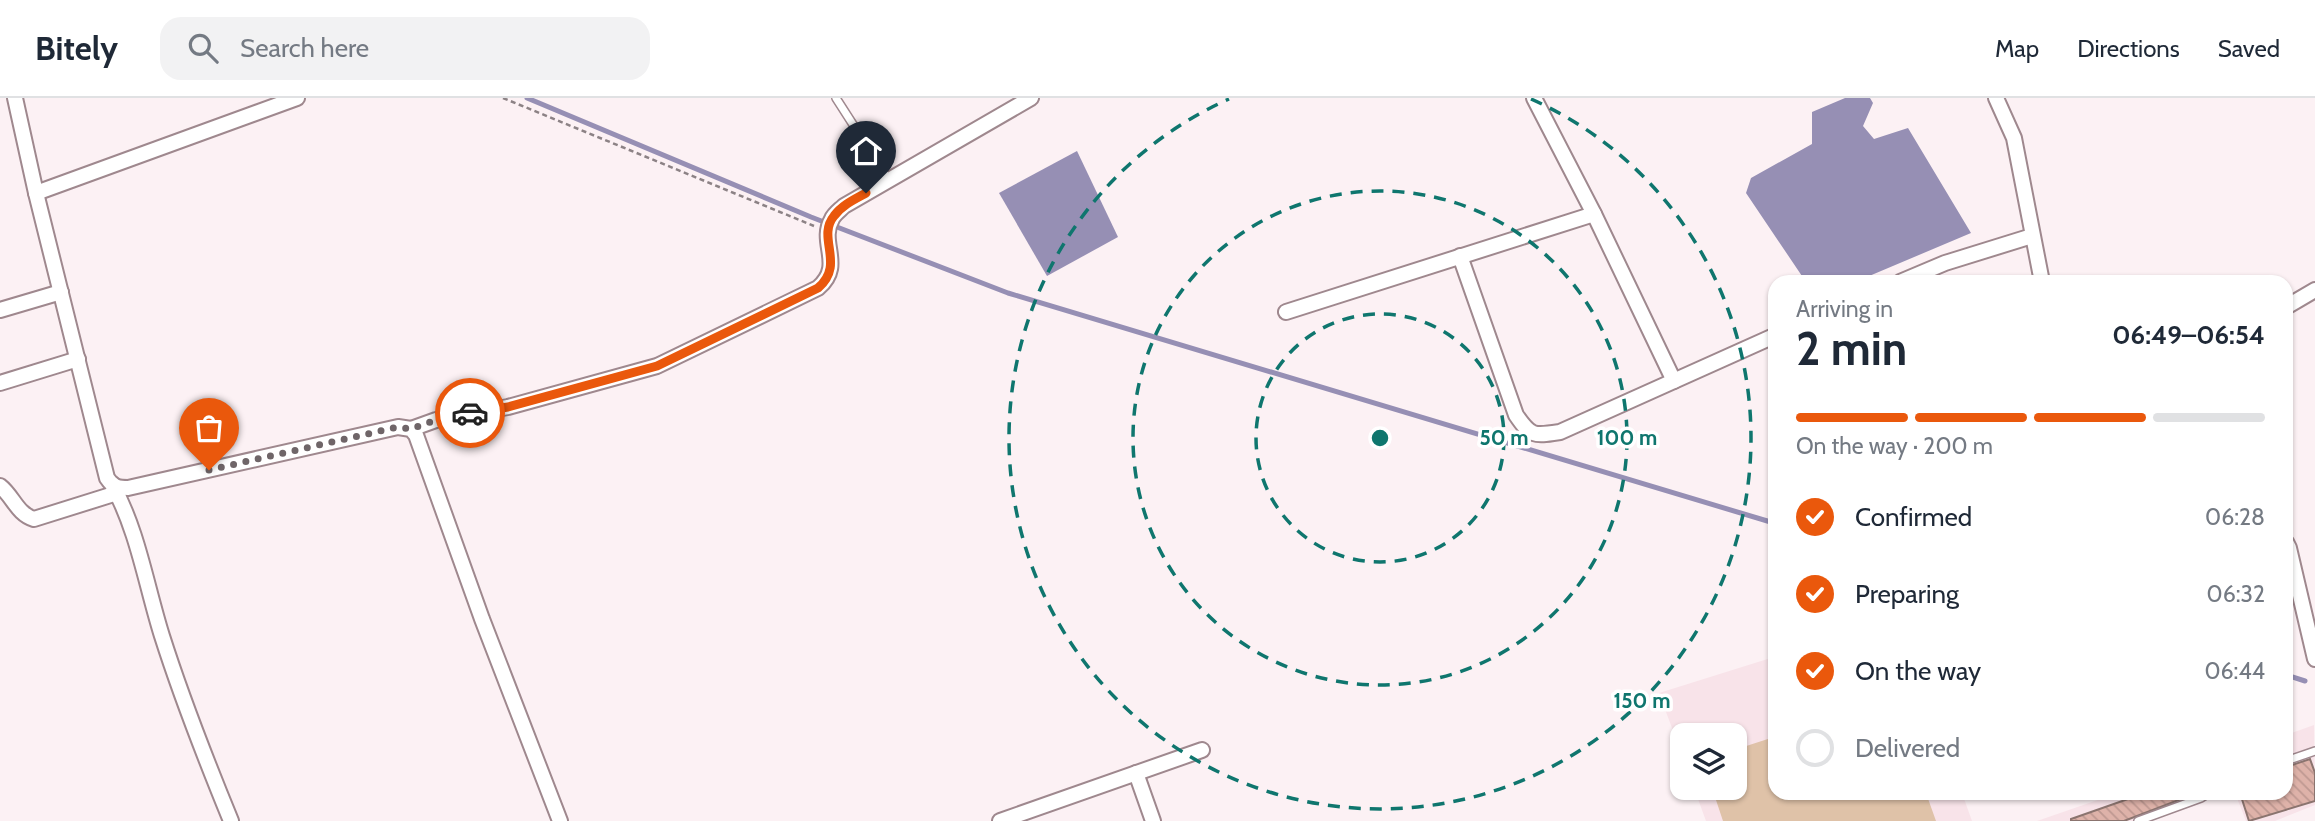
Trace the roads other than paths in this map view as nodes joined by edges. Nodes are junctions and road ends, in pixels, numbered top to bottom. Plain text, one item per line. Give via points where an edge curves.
1 (15, 98) edge
2 (297, 98) edge
3 (836, 98) edge
4 (1031, 98) edge
5 (1534, 98) edge
6 (1996, 98) edge
7 (888, 179) junction
8 (36, 193) junction
9 (1594, 214) junction
10 (2032, 236) junction
11 (1460, 257) junction
12 (1917, 275) edge
13 (2040, 275) edge
14 (2315, 290) edge
15 (61, 292) junction
16 (2293, 303) edge
17 (0, 310) edge
18 (1286, 312) dead end
19 (1768, 339) edge
20 (78, 359) junction
21 (1674, 381) junction
22 (0, 383) edge
23 (411, 429) junction
24 (0, 486) edge
25 (114, 489) junction
26 (2293, 565) edge
27 (2315, 659) edge
28 (1202, 750) dead end
29 (2315, 751) edge
30 (2293, 759) edge
31 (1136, 773) junction
32 (2191, 800) edge
33 (231, 821) edge
34 (560, 821) edge
35 (1000, 821) edge
36 (1153, 821) edge
37 (2138, 821) edge

1 - 8 street
2 - 8 street
3 - 7 lane
4 - 7 street
5 - 9 street
6 - 10 street via 2014,138
7 - 23 street via 844,206 830,226 831,270 818,288 657,366
8 - 15 street
9 - 11 street
9 - 21 street
10 - 12 street
10 - 13 street
11 - 18 street
11 - 21 street via 1516,415 1527,432 1539,436 1560,432
14 - 16 street
15 - 17 street
15 - 20 street
19 - 21 street
20 - 22 street
20 - 25 street via 107,478
23 - 25 street via 398,427
23 - 34 street
24 - 25 street via 26,517 34,519
25 - 33 street via 134,534 186,712
26 - 27 street
28 - 31 street
29 - 30 lane
31 - 35 street
31 - 36 street
32 - 37 lane

